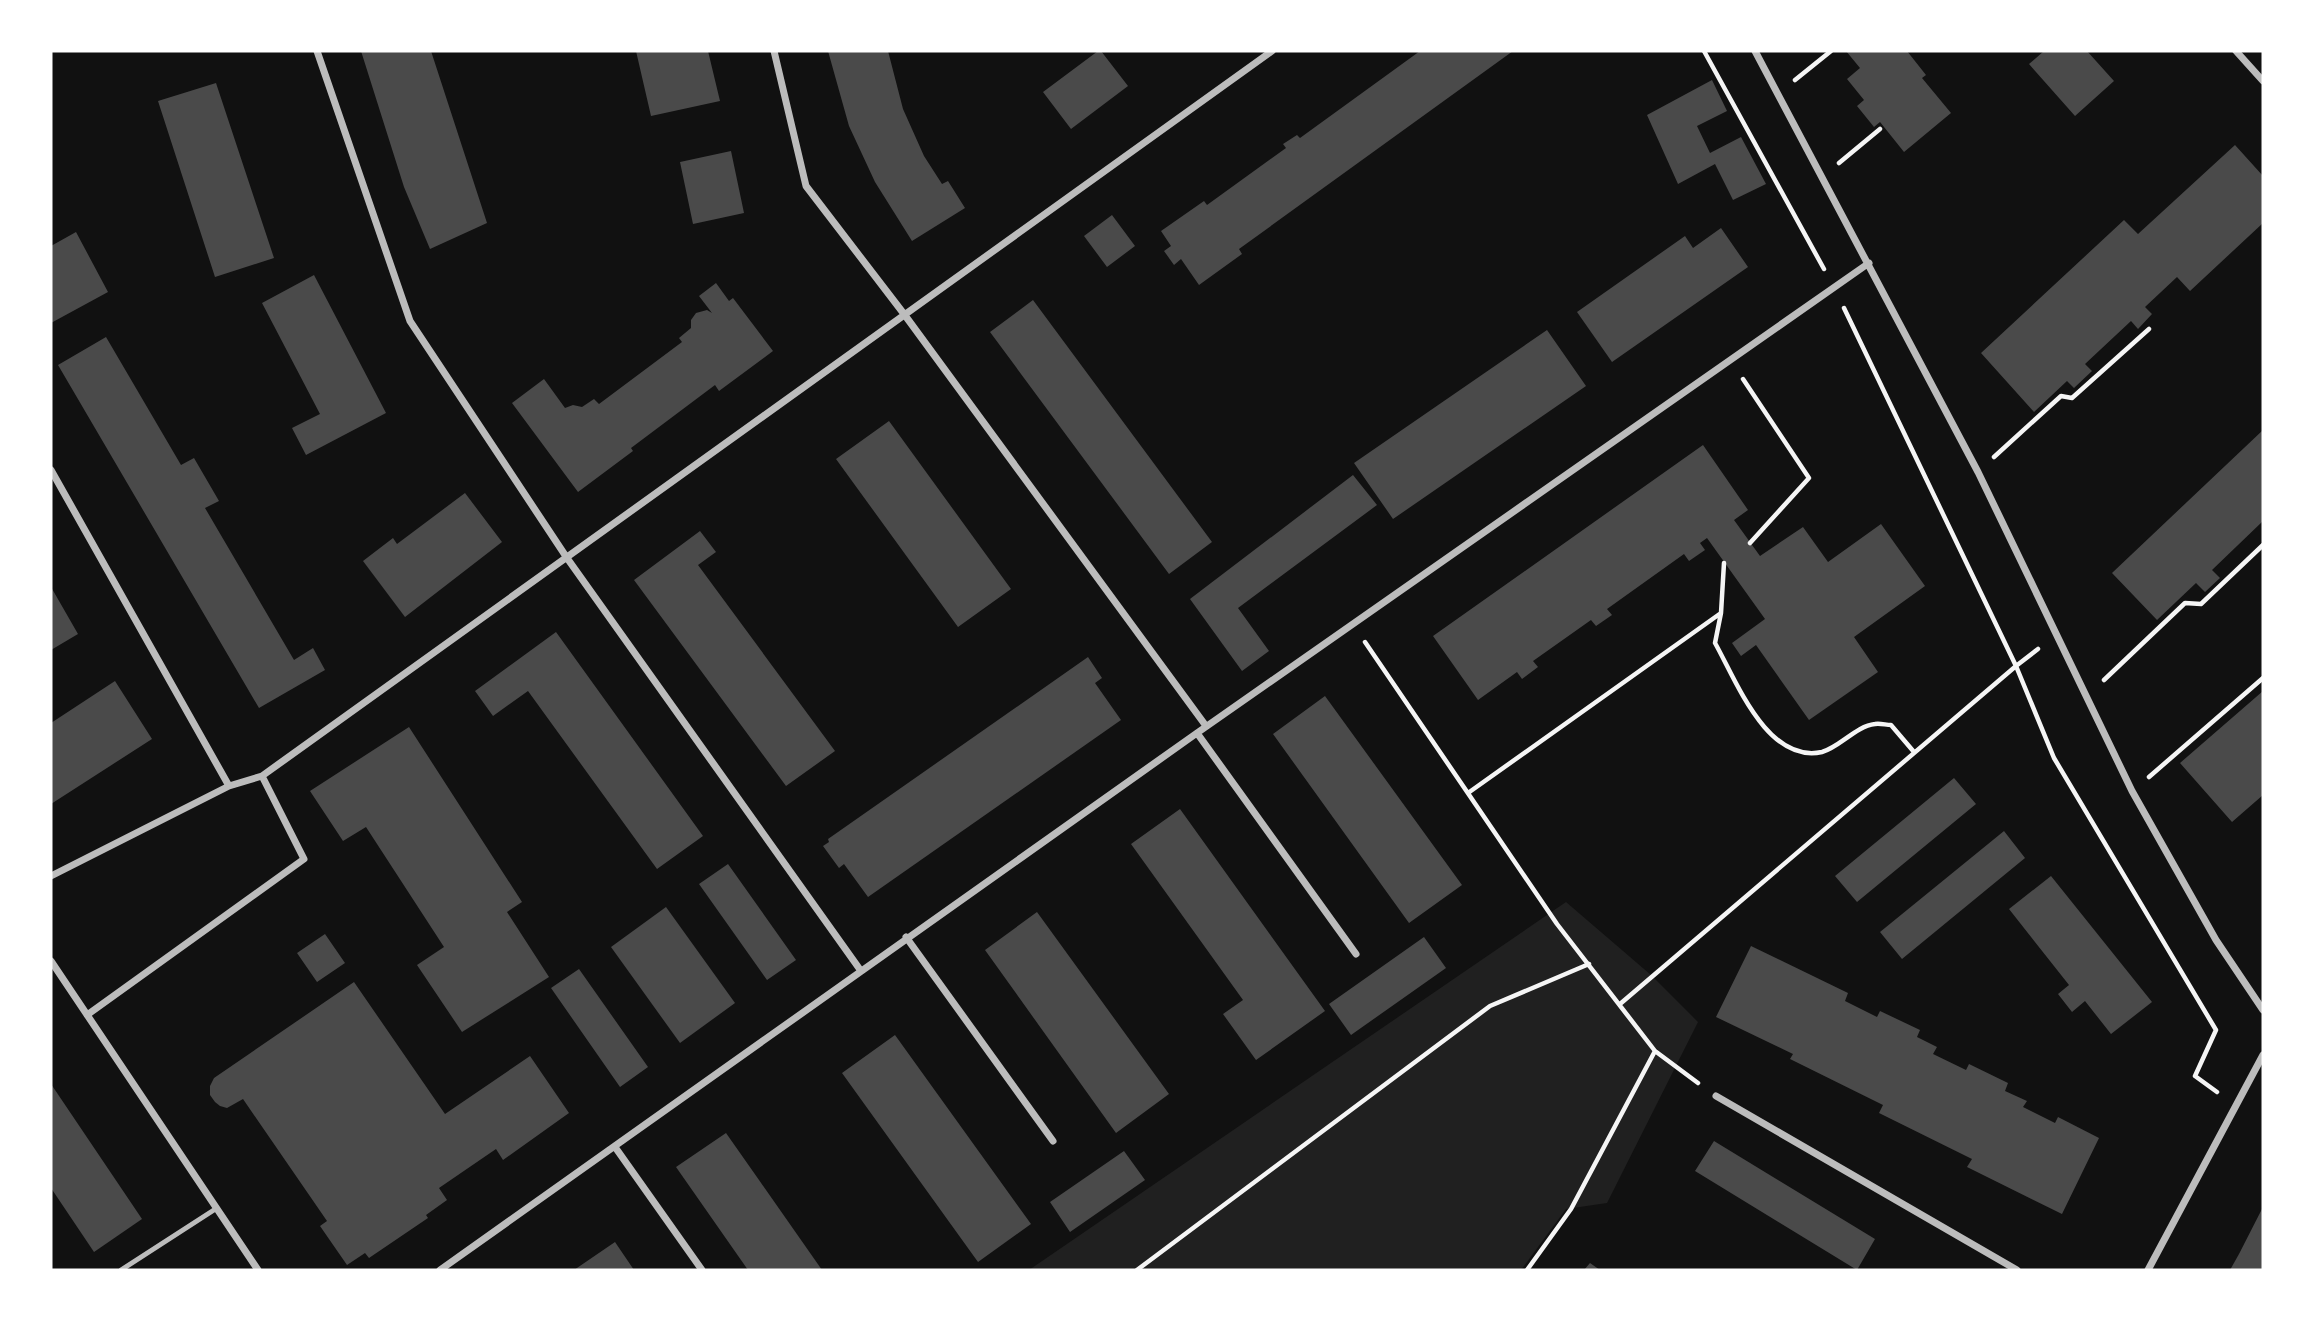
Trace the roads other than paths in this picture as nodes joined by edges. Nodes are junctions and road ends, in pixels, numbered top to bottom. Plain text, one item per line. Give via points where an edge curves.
1 (317, 51) edge
2 (774, 51) edge
3 (1272, 51) edge
4 (1755, 51) edge
5 (2236, 51) edge
6 (2263, 81) edge
7 (1869, 263) junction
8 (904, 314) junction
9 (51, 470) edge
10 (567, 558) junction
11 (1206, 726) junction
12 (1197, 733) junction
13 (262, 776) junction
14 (229, 786) junction
15 (51, 876) edge
16 (906, 937) junction
17 (1356, 954) dead end
18 (51, 961) edge
19 (861, 971) junction
20 (2263, 1010) edge
21 (87, 1015) junction
22 (2263, 1055) edge
23 (1716, 1096) road end
24 (1053, 1141) dead end
25 (615, 1147) junction
26 (216, 1208) junction
27 (121, 1270) edge
28 (258, 1270) edge
29 (440, 1270) edge
30 (702, 1270) edge
31 (2017, 1270) edge
32 (2148, 1270) edge

1 - 10 street via 410,321
2 - 8 street via 806,186
3 - 8 street
4 - 7 street
5 - 6 street
7 - 11 street
7 - 20 street via 1978,471 2132,791 2209,928
8 - 10 street
8 - 11 street
9 - 14 street
10 - 13 street
10 - 19 street
11 - 12 street
12 - 16 street
12 - 17 street
13 - 14 street
13 - 21 street via 304,859
14 - 15 street
16 - 19 street
16 - 24 street
18 - 21 street
19 - 25 street
21 - 26 street
22 - 32 street
23 - 31 street
25 - 29 street
25 - 30 street
26 - 27 lane
26 - 28 street

